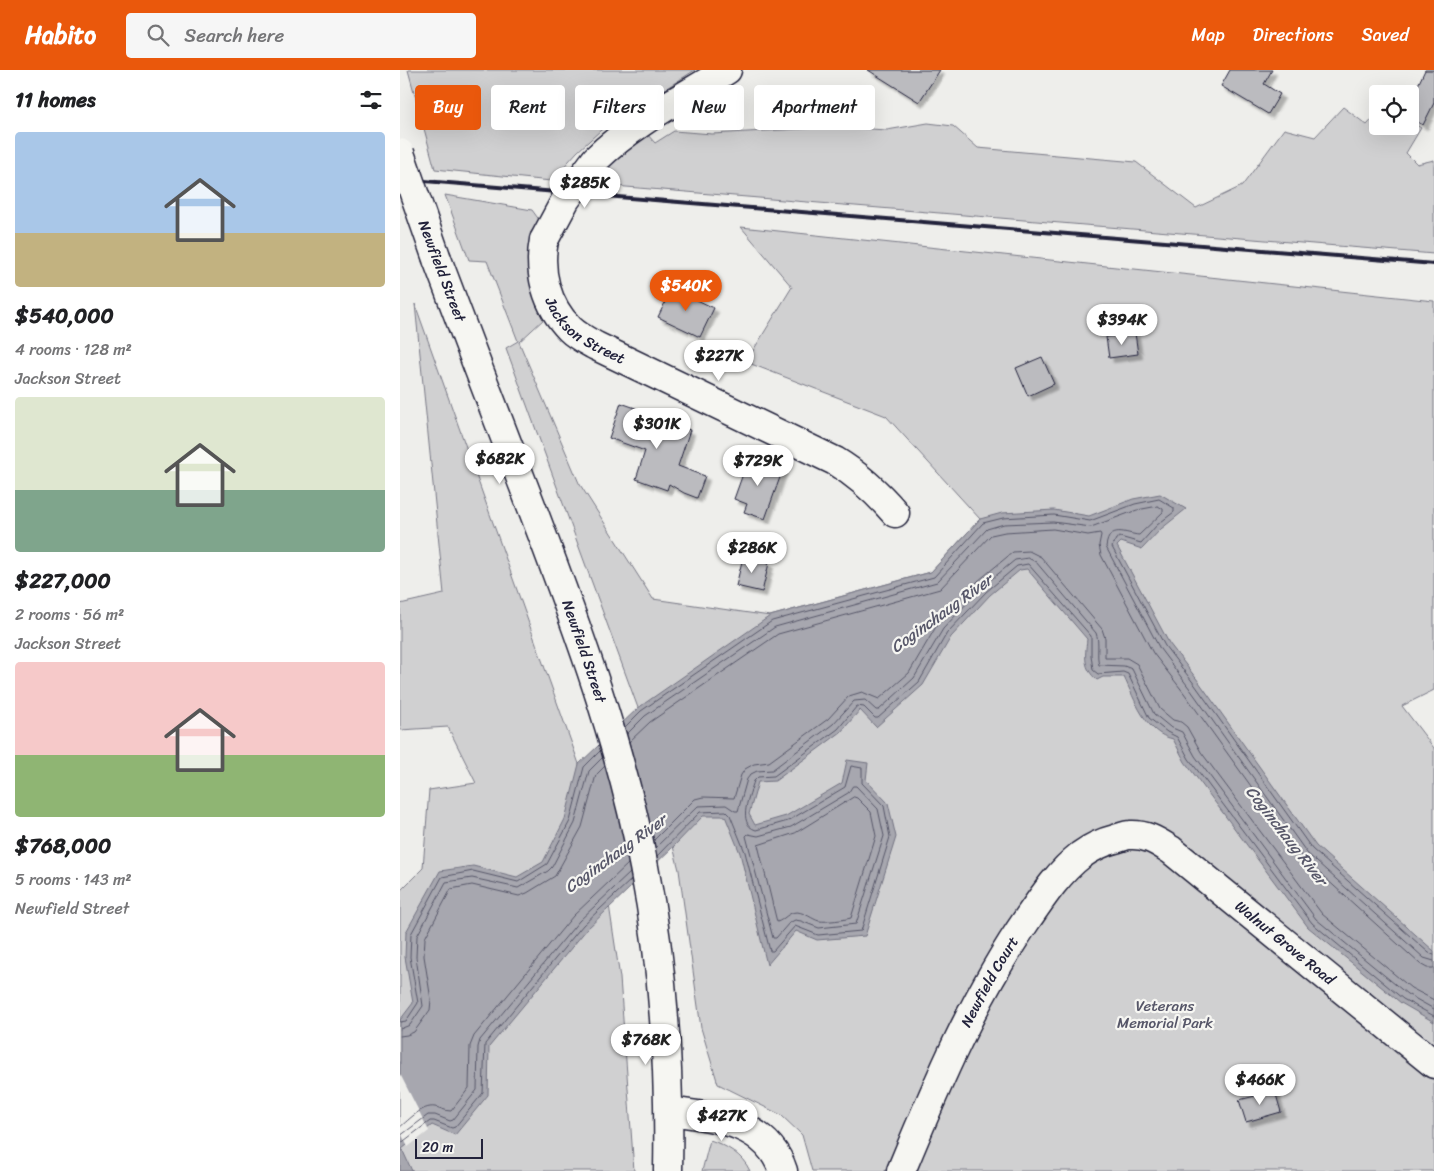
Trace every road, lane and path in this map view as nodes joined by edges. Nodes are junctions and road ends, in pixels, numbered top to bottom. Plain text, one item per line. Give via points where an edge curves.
1 (727, 70) edge
2 (400, 153) edge
3 (896, 513) dead end
4 (1129, 835) joint
5 (1434, 1064) edge
6 (669, 1111) junction
7 (668, 1171) edge
8 (783, 1171) edge
9 (901, 1171) edge

1 - 3 street, Jackson Street, bridge via 648,116 596,159 566,199 544,240 541,262 546,289 571,330 596,346 835,460 855,473
2 - 6 street, Newfield Street, bridge via 601,698 644,867 660,960
4 - 5 street, Walnut Grove Road via 1151,837 1172,850
4 - 9 street, Newfield Court via 1102,842 1081,855 1037,904 1014,938 959,1038
6 - 7 street, Newfield Street
6 - 8 street via 736,1124 769,1144

